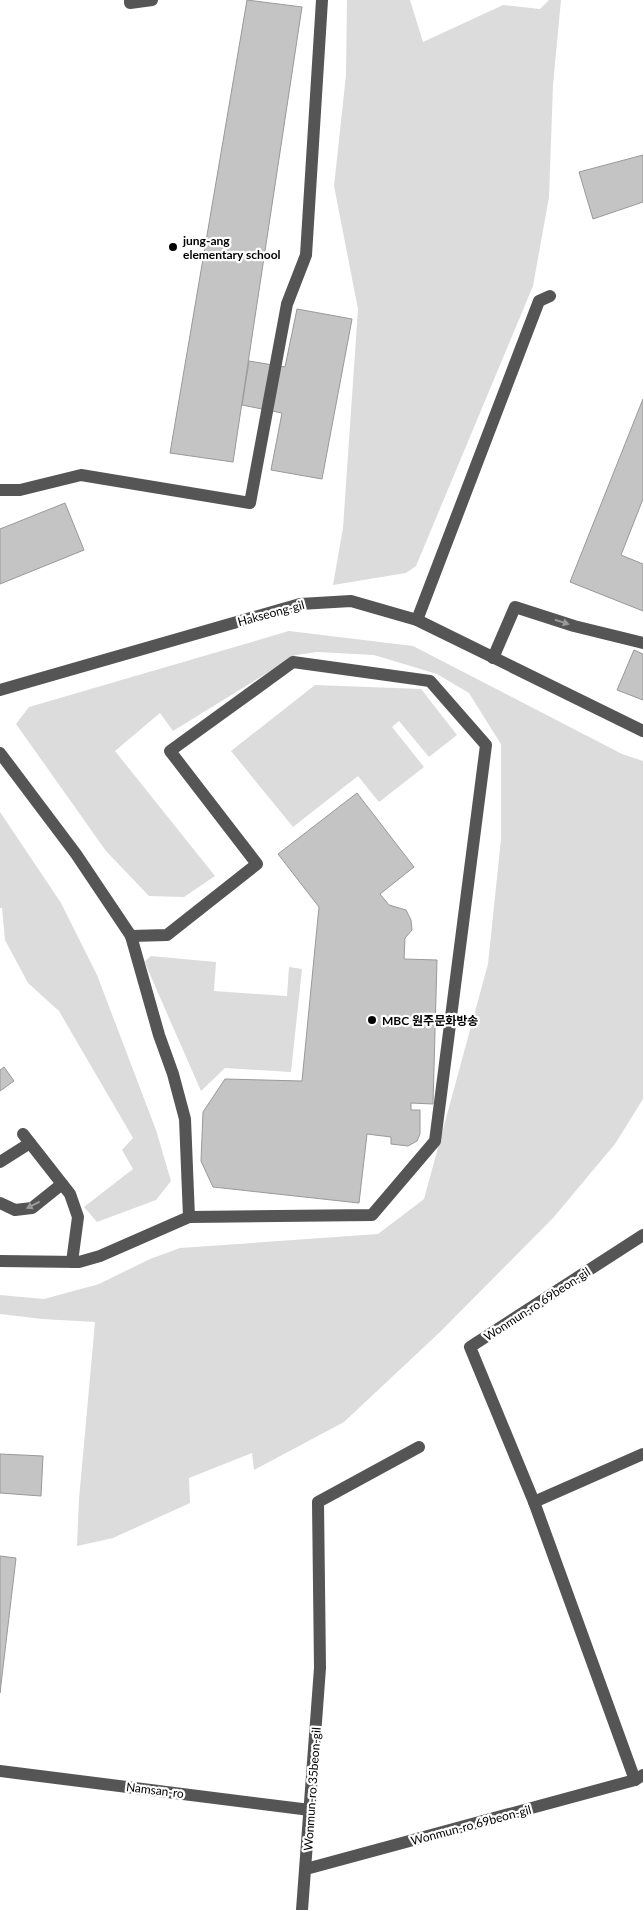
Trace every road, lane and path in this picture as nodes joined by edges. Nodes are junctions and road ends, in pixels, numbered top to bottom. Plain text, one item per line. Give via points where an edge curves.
1 (130, 0) edge
2 (152, 0) edge
3 (322, 0) edge
4 (550, 296) dead end
5 (0, 490) edge
6 (417, 620) junction
7 (643, 643) edge
8 (493, 658) junction
9 (0, 690) edge
10 (643, 731) edge
11 (0, 753) edge
12 (131, 936) junction
13 (0, 1162) edge
14 (62, 1184) junction
15 (0, 1203) edge
16 (189, 1217) junction
17 (643, 1235) edge
18 (0, 1261) edge
19 (72, 1262) junction
20 (419, 1447) dead end
21 (643, 1454) edge
22 (534, 1502) junction
23 (0, 1771) edge
24 (639, 1778) edge
25 (310, 1810) junction
26 (306, 1869) junction
27 (302, 1910) edge

1 - 2 street via 130,4
3 - 5 street via 306,256 287,304 250,503 82,475 20,490
4 - 6 street via 540,301
6 - 8 street, Hakseong-gil
6 - 9 street, Hakseong-gil via 351,601 300,604
8 -> 7 street via 515,607
8 - 10 street, Hakseong-gil
11 - 12 street via 76,854
12 - 16 street via 185,1119
12 - 16 street via 167,935 257,864 170,751 293,662 430,681 486,745 435,1141 372,1215
13 - 14 street via 26,1139
14 -> 15 street via 32,1208 15,1210
14 - 19 street via 70,1194 78,1217
16 - 19 street via 100,1256
17 - 22 street, Wonmun-ro 69beon-gil via 470,1347
18 - 19 street
20 - 25 street, Wonmun-ro 35beon-gil via 318,1502 320,1668
21 - 22 street
22 - 24 street, Wonmun-ro 69beon-gil
23 - 25 street, Namsan-ro
24 - 26 street, Wonmun-ro 69beon-gil
25 - 26 street, Wonmun-ro 35beon-gil
26 - 27 street, Wonmun-ro 35beon-gil

